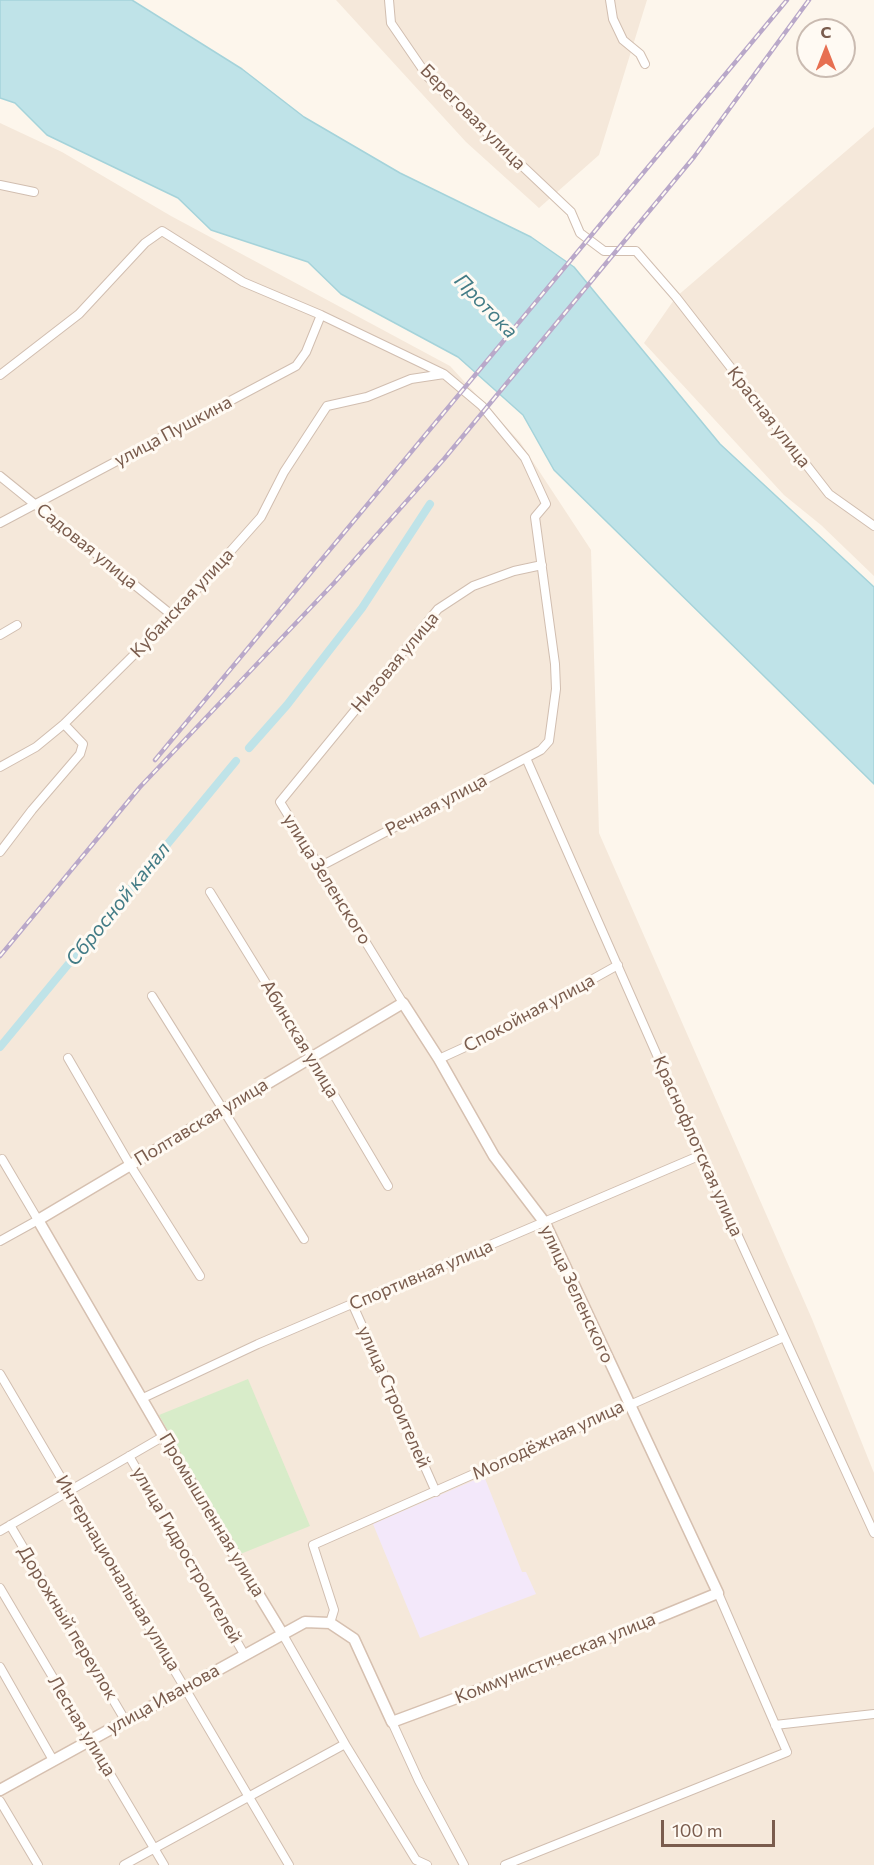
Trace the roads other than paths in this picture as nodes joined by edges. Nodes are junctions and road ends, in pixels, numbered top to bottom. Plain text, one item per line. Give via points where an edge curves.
1 (389, 0) edge
2 (610, 0) edge
3 (645, 64) dead end
4 (0, 185) edge
5 (34, 192) dead end
6 (676, 297) joint
7 (321, 315) junction
8 (444, 374) junction
9 (0, 375) edge
10 (0, 476) edge
11 (36, 504) junction
12 (0, 523) edge
13 (874, 526) edge
14 (542, 566) junction
15 (173, 616) junction
16 (17, 626) dead end
17 (0, 635) edge
18 (64, 724) junction
19 (526, 758) junction
20 (0, 767) edge
21 (280, 802) joint
22 (0, 852) edge
23 (321, 866) junction
24 (210, 892) dead end
25 (618, 965) junction
26 (152, 996) dead end
27 (403, 1003) junction
28 (311, 1056) junction
29 (68, 1058) dead end
30 (439, 1059) junction
31 (223, 1108) junction
32 (701, 1155) junction
33 (2, 1159) dead end
34 (130, 1165) junction
35 (388, 1186) dead end
36 (38, 1220) junction
37 (545, 1223) junction
38 (304, 1239) dead end
39 (0, 1241) edge
40 (200, 1276) dead end
41 (352, 1303) junction
42 (784, 1336) junction
43 (0, 1374) edge
44 (143, 1398) junction
45 (628, 1404) junction
46 (164, 1436) junction
47 (129, 1456) junction
48 (69, 1491) junction
49 (436, 1492) junction
50 (10, 1525) junction
51 (0, 1531) edge
52 (874, 1533) edge
53 (0, 1588) edge
54 (718, 1593) junction
55 (330, 1623) junction
56 (282, 1633) junction
57 (244, 1654) junction
58 (0, 1666) edge
59 (185, 1688) junction
60 (874, 1714) edge
61 (125, 1720) junction
62 (392, 1722) junction
63 (775, 1725) junction
64 (90, 1740) junction
65 (345, 1744) junction
66 (53, 1761) junction
67 (0, 1790) edge
68 (248, 1796) junction
69 (0, 1801) edge
70 (154, 1848) junction
71 (38, 1865) edge
72 (124, 1865) edge
73 (164, 1865) edge
74 (289, 1865) edge
75 (427, 1865) edge
76 (464, 1865) edge
77 (505, 1865) edge

1 - 6 street, Береговая улица via 391,23 428,77 571,212 580,233 604,251 636,251
2 - 3 street via 613,19 623,40
4 - 5 street
6 - 13 street, Красная улица via 829,494
7 - 8 street
7 - 9 street via 243,282 162,231 145,243 79,314
7 - 11 street, улица Пушкина via 296,366
8 - 14 street via 482,406 525,458 546,504 535,517
8 - 15 street, Кубанская улица via 411,379 367,397 327,406 284,472 261,517
10 - 11 street, Садовая улица
11 - 12 street, улица Пушкина
11 - 15 street, Садовая улица
14 - 19 street, Речная улица via 556,689 549,741
14 - 21 street, Низовая улица via 514,571 474,586 438,609
15 - 18 street, Кубанская улица
16 - 17 street
18 - 20 street, Кубанская улица via 36,747
18 - 22 street via 83,744 80,754
19 - 23 street, Речная улица
19 - 25 street, Краснофлотская улица
21 - 23 street, улица Зеленского
23 - 27 street, улица Зеленского
24 - 28 street, Абинская улица
25 - 30 street, Спокойная улица via 498,1032
25 - 32 street, Краснофлотская улица
26 - 31 street
27 - 28 street, Полтавская улица
27 - 30 street, улица Зеленского
28 - 31 street, Полтавская улица
28 - 35 street, Абинская улица
29 - 34 street
30 - 37 street, улица Зеленского via 494,1156
31 - 34 street, Полтавская улица
31 - 38 street
32 - 37 street, Спортивная улица
32 - 42 street, Краснофлотская улица
33 - 36 street, Промышленная улица
34 - 36 street, Полтавская улица
34 - 40 street
36 - 39 street, Полтавская улица
36 - 44 street, Промышленная улица
37 - 41 street, Спортивная улица
37 - 45 street, улица Зеленского
41 - 44 street, Спортивная улица
41 - 49 street, улица Строителей
42 - 45 street, Молодёжная улица
42 - 52 street, Краснофлотская улица
43 - 48 street, Интернациональная улица
44 - 46 street, Промышленная улица
45 - 49 street, Молодёжная улица
45 - 54 street, улица Зеленского
46 - 47 street
46 - 56 street, Промышленная улица
47 - 48 street
47 - 57 street, улица Гидростроителей
48 - 50 street
48 - 59 street, Интернациональная улица
49 - 55 street, Молодёжная улица via 314,1545 334,1610
50 - 51 street
50 - 61 street, Дорожный переулок
53 - 64 street, Лесная улица
54 - 62 street, Коммунистическая улица
54 - 63 street, улица Зеленского
55 - 56 street, улица Иванова via 305,1622
55 - 62 street via 354,1639
56 - 57 street, улица Иванова
56 - 65 street, Промышленная улица
57 - 59 street, улица Иванова
58 - 66 street
59 - 61 street, улица Иванова
59 - 68 street, Интернациональная улица
60 - 63 street
61 - 64 street, улица Иванова
62 - 76 street
63 - 77 street, улица Зеленского via 787,1752
64 - 66 street, улица Иванова
64 - 70 street, Лесная улица
65 - 68 street
65 - 75 street, Промышленная улица via 416,1860
66 - 67 street, улица Иванова
68 - 70 street
68 - 74 street, Интернациональная улица
69 - 71 street
70 - 72 street
70 - 73 street, Лесная улица

